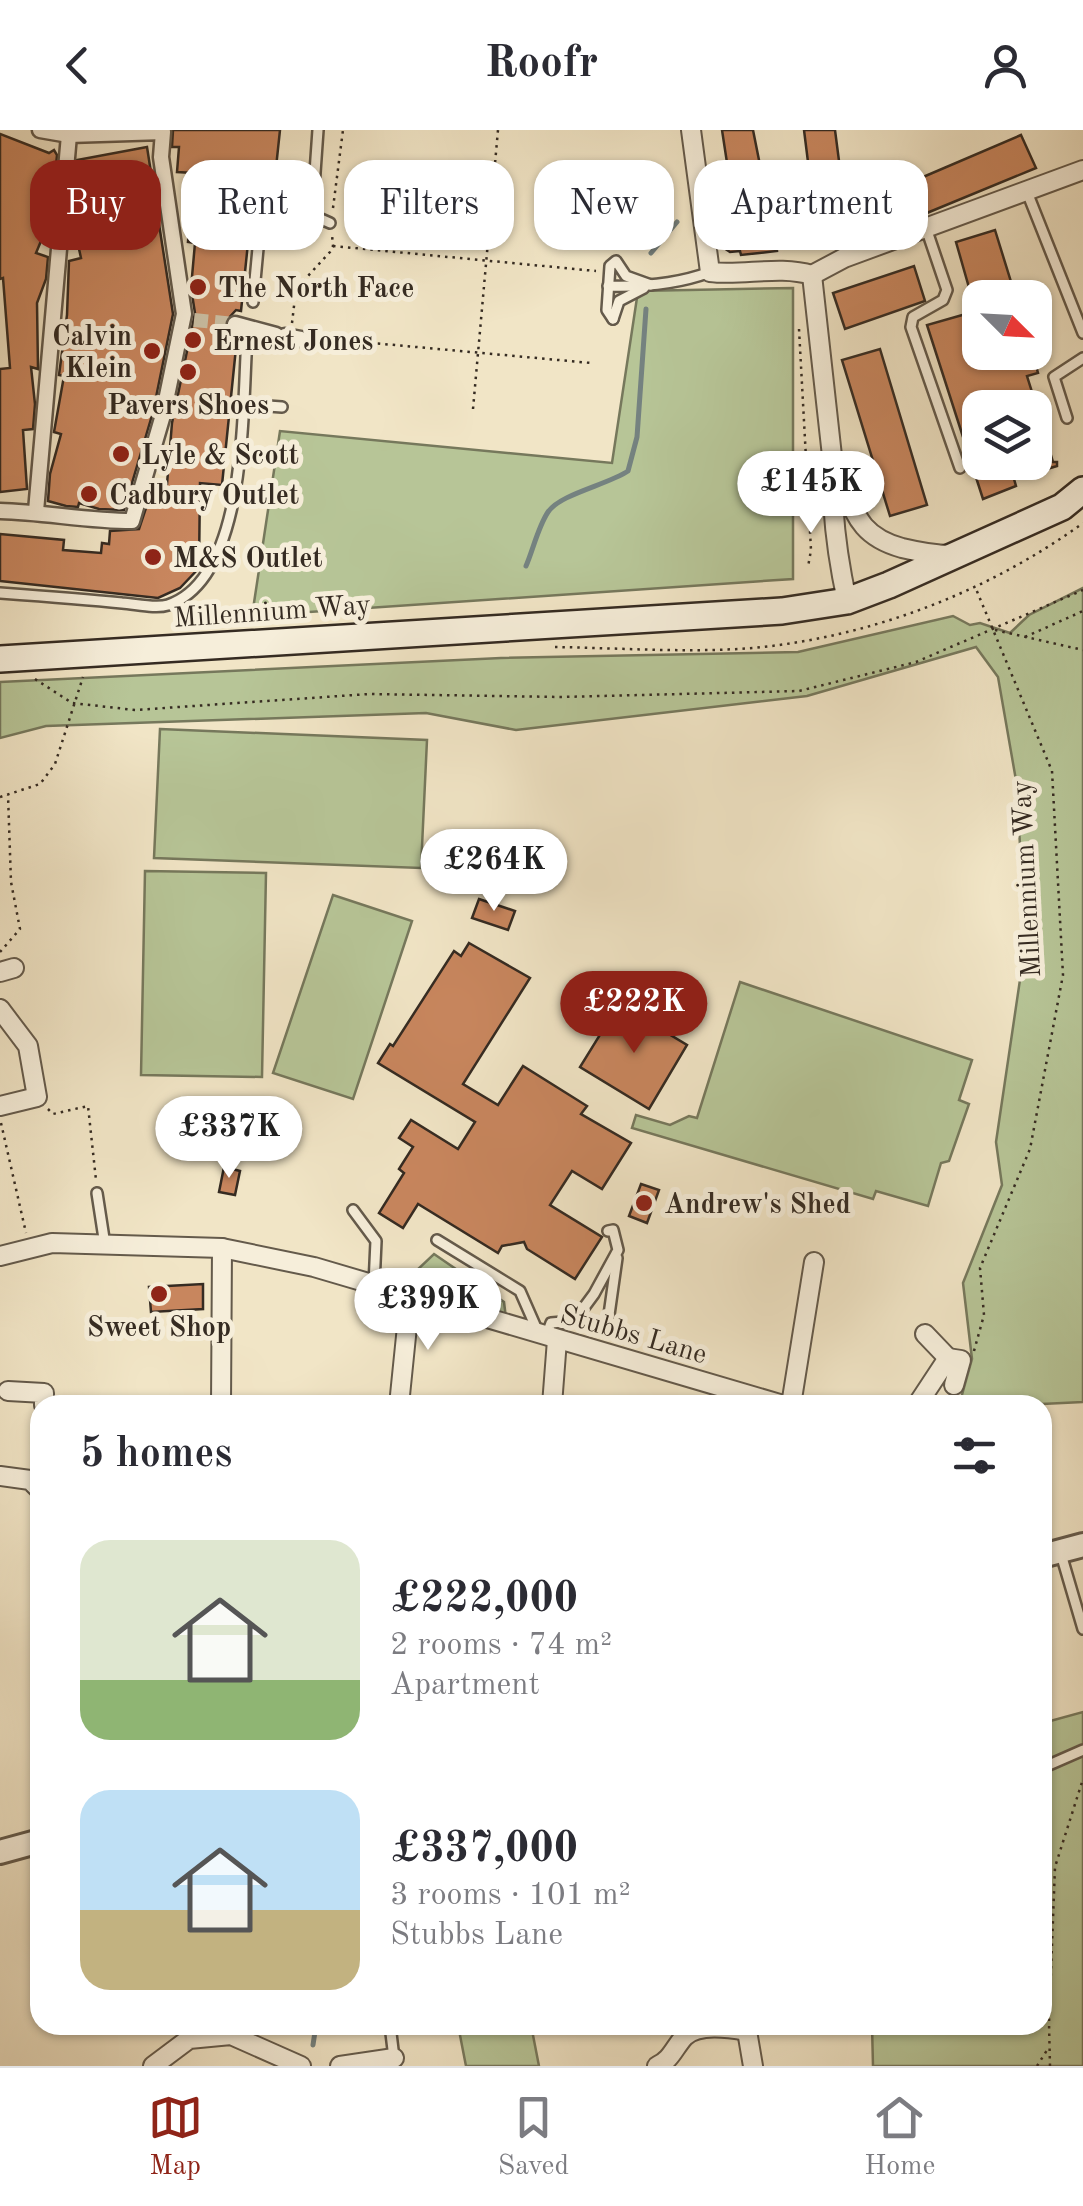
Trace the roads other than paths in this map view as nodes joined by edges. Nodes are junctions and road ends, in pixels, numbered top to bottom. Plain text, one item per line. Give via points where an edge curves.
1 (40, 130) edge
2 (318, 130) edge
3 (691, 130) edge
4 (69, 136) junction
5 (316, 160) edge
6 (1083, 170) edge
7 (1027, 192) junction
8 (324, 220) edge
9 (330, 223) road end
10 (928, 227) edge
11 (928, 234) edge
12 (258, 250) edge
13 (868, 250) edge
14 (710, 272) junction
15 (812, 275) junction
16 (651, 285) junction
17 (608, 286) junction
18 (254, 302) dead end
19 (235, 324) tunnel mouth
20 (1083, 333) edge
21 (288, 337) road end
22 (247, 338) dead end
23 (1083, 358) edge
24 (242, 404) junction
25 (282, 407) dead end
26 (1067, 418) dead end
27 (833, 465) junction
28 (960, 468) dead end
29 (1083, 490) edge
30 (0, 510) edge
31 (36, 512) junction
32 (957, 554) junction
33 (0, 593) edge
34 (847, 600) junction
35 (0, 659) edge
36 (0, 1009) edge
37 (0, 1106) edge
38 (97, 1192) road end
39 (352, 1210) dead end
40 (608, 1232) dead end
41 (437, 1240) dead end
42 (105, 1245) junction
43 (222, 1248) junction
44 (618, 1250) junction
45 (0, 1256) edge
46 (814, 1262) dead end
47 (374, 1286) junction
48 (410, 1296) junction
49 (608, 1329) dead end
50 (925, 1334) dead end
51 (547, 1337) junction
52 (949, 1349) junction
53 (954, 1385) dead end
54 (8, 1391) dead end
55 (44, 1395) edge
56 (221, 1395) edge
57 (401, 1395) edge
58 (551, 1395) edge
59 (748, 1395) edge
60 (793, 1395) edge
61 (922, 1395) edge
62 (0, 1476) edge
63 (30, 1479) edge
64 (1062, 1551) edge
65 (1083, 1629) edge
66 (1083, 1750) edge
67 (1052, 1764) edge
68 (30, 1844) edge
69 (0, 1852) edge
70 (391, 2035) edge
71 (687, 2035) edge
72 (747, 2035) edge
73 (394, 2062) edge
74 (154, 2066) edge
75 (301, 2066) edge
76 (340, 2066) edge
77 (656, 2066) edge
78 (753, 2066) edge

1 - 4 street
2 - 5 lane
3 - 14 street
4 - 31 street
4 - 31 street via 162,132 188,320 132,521
6 - 7 street
7 - 10 street
7 - 20 lane
8 - 9 lane
11 - 28 lane via 947,290 943,300 913,317 912,326
12 - 18 lane
13 - 15 street
14 - 15 street
14 - 16 lane
15 - 27 street
16 - 17 lane
16 - 17 lane via 626,276 616,261
16 - 17 lane via 619,301 613,318
19 - 21 street
22 - 24 lane
23 - 26 lane via 1054,376
24 - 25 lane
24 - 33 lane via 220,553 190,592 166,606
27 - 32 street via 851,506 879,542 932,556
27 - 34 street via 837,554
29 - 32 main road, Millennium Way
30 - 31 street
32 - 34 main road, Millennium Way
34 - 35 main road, Millennium Way via 500,630
36 - 37 street via 28,1046 37,1097
38 - 42 lane
39 - 47 lane via 376,1241
40 - 44 lane via 614,1230
41 - 51 lane via 520,1291
42 - 43 street, Stubbs Lane
42 - 45 street, Stubbs Lane via 52,1243
43 - 47 street, Stubbs Lane
43 - 56 street
44 - 49 lane
44 - 51 lane via 574,1321 551,1323
46 - 60 street
47 - 48 street, Stubbs Lane
48 - 51 street, Stubbs Lane
48 - 57 street
50 - 52 street
51 - 58 street
51 - 59 street, Stubbs Lane
52 - 53 street via 961,1360
52 - 61 street
54 - 55 street
62 - 63 street
64 - 65 lane
66 - 67 lane
68 - 69 street
70 - 73 lane
71 - 77 street
72 - 78 street
73 - 76 street
74 - 75 street via 189,2039 231,2035

